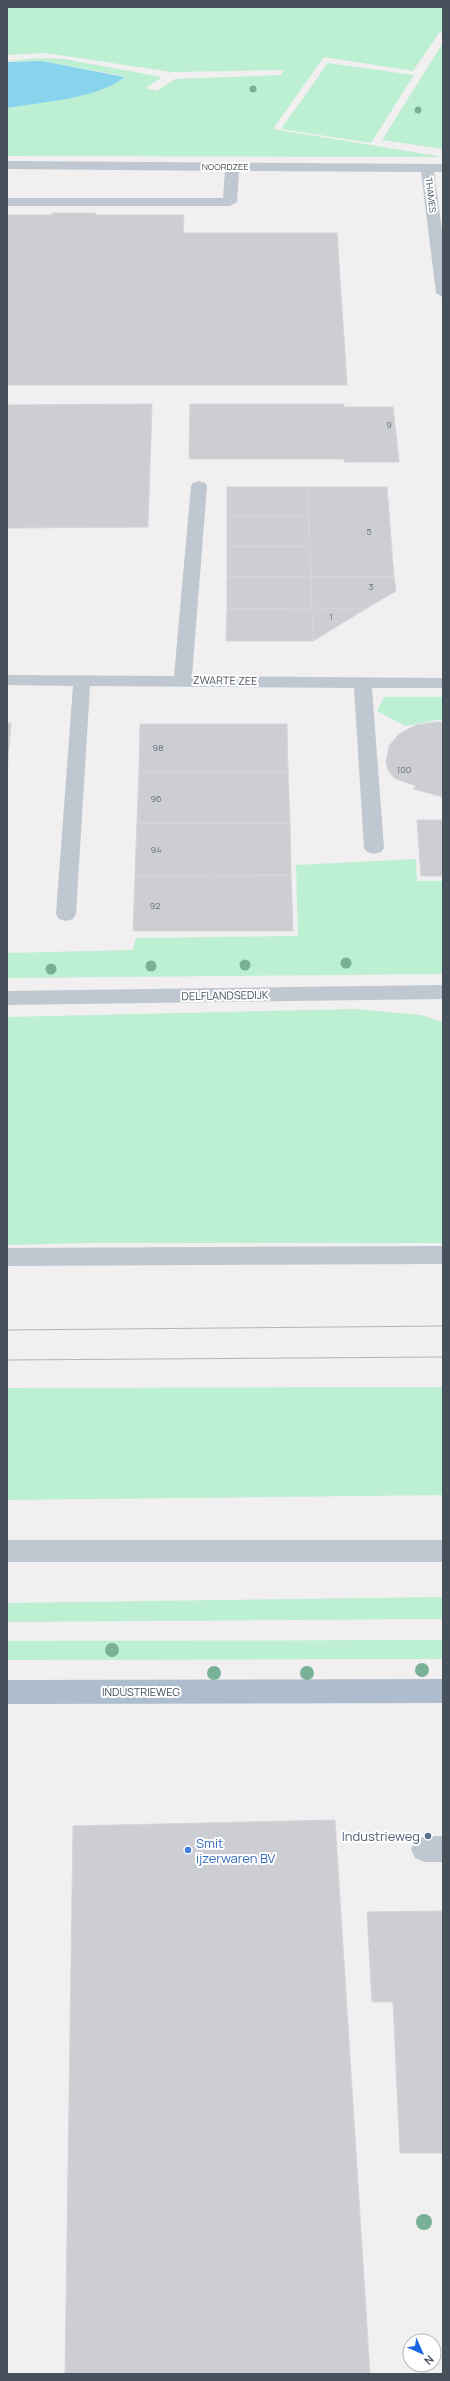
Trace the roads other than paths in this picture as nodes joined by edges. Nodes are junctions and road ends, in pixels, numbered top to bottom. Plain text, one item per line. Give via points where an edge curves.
1 (7, 165) edge
2 (232, 166) junction
3 (428, 168) junction
4 (443, 168) edge
5 (7, 202) edge
6 (443, 292) edge
7 (199, 486) dead end
8 (82, 679) junction
9 (7, 680) edge
10 (183, 680) junction
11 (363, 682) junction
12 (443, 683) edge
13 (374, 848) dead end
14 (66, 914) dead end
15 (443, 992) edge
16 (7, 998) edge
17 (443, 1255) edge
18 (7, 1258) edge
19 (7, 1551) edge
20 (443, 1551) edge
21 (443, 1691) edge
22 (7, 1692) edge

1 - 2 street, NOORDZEE
2 - 3 street, NOORDZEE
2 - 5 street via 230,202
3 - 4 street, NOORDZEE
3 - 6 street, THAMES
7 - 10 street
8 - 9 street, ZWARTE ZEE
8 - 10 street, ZWARTE ZEE
8 - 14 street
10 - 11 street, ZWARTE ZEE
11 - 12 street, ZWARTE ZEE
11 - 13 street
15 - 16 street, DELFLANDSEDIJK
17 - 18 street
19 - 20 street
21 - 22 main road, INDUSTRIEWEG

